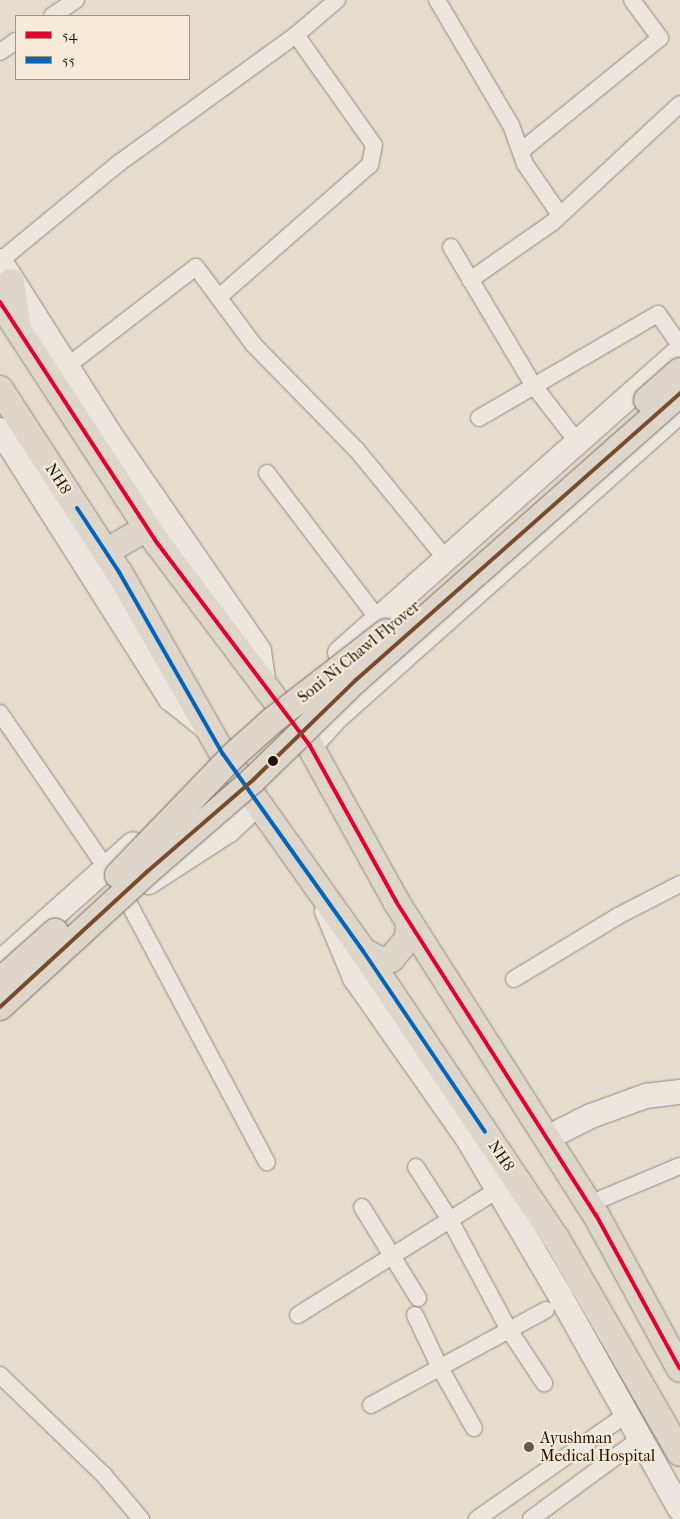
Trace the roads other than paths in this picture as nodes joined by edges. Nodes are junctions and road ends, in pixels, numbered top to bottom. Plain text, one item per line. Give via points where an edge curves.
1 (76, 0) edge
2 (337, 0) edge
3 (437, 0) edge
4 (632, 0) edge
5 (54, 15) edge
6 (296, 35) junction
7 (15, 42) edge
8 (0, 52) edge
9 (680, 104) edge
10 (521, 151) junction
11 (560, 215) junction
12 (451, 247) dead end
13 (3, 277) edge
14 (470, 280) junction
15 (219, 297) junction
16 (680, 345) edge
17 (680, 351) edge
18 (66, 367) junction
19 (680, 371) edge
20 (534, 386) junction
21 (0, 389) edge
22 (680, 393) edge
23 (680, 411) edge
24 (479, 418) dead end
25 (1, 434) edge
26 (578, 443) junction
27 (267, 473) dead end
28 (147, 528) junction
29 (105, 552) junction
30 (447, 560) junction
31 (379, 620) junction
32 (270, 695) junction
33 (0, 713) edge
34 (210, 730) junction
35 (310, 746) junction
36 (223, 754) junction
37 (257, 804) junction
38 (106, 868) junction
39 (680, 884) edge
40 (318, 889) junction
41 (128, 902) junction
42 (410, 922) junction
43 (363, 951) junction
44 (0, 963) edge
45 (514, 979) dead end
46 (0, 981) edge
47 (0, 1007) edge
48 (0, 1021) edge
49 (680, 1092) edge
50 (547, 1138) junction
51 (267, 1162) dead end
52 (680, 1166) edge
53 (416, 1167) dead end
54 (497, 1190) junction
55 (589, 1204) junction
56 (362, 1206) dead end
57 (450, 1220) junction
58 (391, 1256) junction
59 (418, 1298) dead end
60 (546, 1310) dead end
61 (298, 1315) dead end
62 (415, 1315) dead end
63 (509, 1330) junction
64 (440, 1368) junction
65 (680, 1369) edge
66 (0, 1375) edge
67 (544, 1383) dead end
68 (371, 1405) dead end
69 (627, 1414) junction
70 (474, 1428) dead end
71 (641, 1438) junction
72 (680, 1453) edge
73 (656, 1466) junction
74 (680, 1508) edge
75 (141, 1519) edge
76 (477, 1519) edge
77 (531, 1519) edge

1 - 5 street
2 - 6 street
3 - 10 street via 511,124
4 - 10 street via 660,38
6 - 13 street via 118,163
6 - 15 street via 374,145 370,165
7 - 8 street
9 - 11 street
10 - 11 street
11 - 14 street
12 - 14 street
13 - 18 street
13 - 28 main road via 17,329
14 - 20 street
15 - 18 street via 196,266
15 - 30 street via 254,345 356,448
16 - 20 street via 658,314
17 - 26 street
18 - 32 street via 259,651
19 - 46 main road, Soni Ni Chawl Flyover, bridge via 399,622 248,743 131,863
20 - 24 street
20 - 26 street
21 - 29 main road, NH8
22 - 47 main road, Soni Ni Chawl Flyover, bridge via 356,680 254,780 148,871
23 - 35 street via 335,718
25 - 34 street via 171,699
26 - 30 street
27 - 31 street
28 - 29 main road
28 - 32 main road
29 - 34 main road, NH8
30 - 31 street
31 - 32 street
32 - 35 main road
33 - 38 street
34 - 36 main road, NH8
35 - 42 main road
36 - 37 main road, NH8
36 - 38 street via 163,817
37 - 40 main road, NH8
37 - 41 street via 229,830 155,876
38 - 44 street
39 - 45 street via 618,916
40 - 43 main road, NH8
40 - 54 street via 355,978 468,1139
41 - 48 street
41 - 51 street
42 - 43 main road via 408,939 391,959 380,960
42 - 50 main road
43 - 72 main road, NH8 via 556,1238
49 - 50 street via 646,1096 591,1116
50 - 55 main road
52 - 55 street
53 - 57 street
54 - 57 street
54 - 69 street
55 - 65 main road
56 - 58 street
57 - 58 street
57 - 63 street
58 - 59 street
58 - 61 street
60 - 63 street
62 - 64 street
63 - 64 street
63 - 67 street
64 - 68 street
64 - 70 street
66 - 75 street via 103,1474
69 - 71 street
69 - 76 street
71 - 73 street
71 - 77 street
72 - 73 street
73 - 74 street

